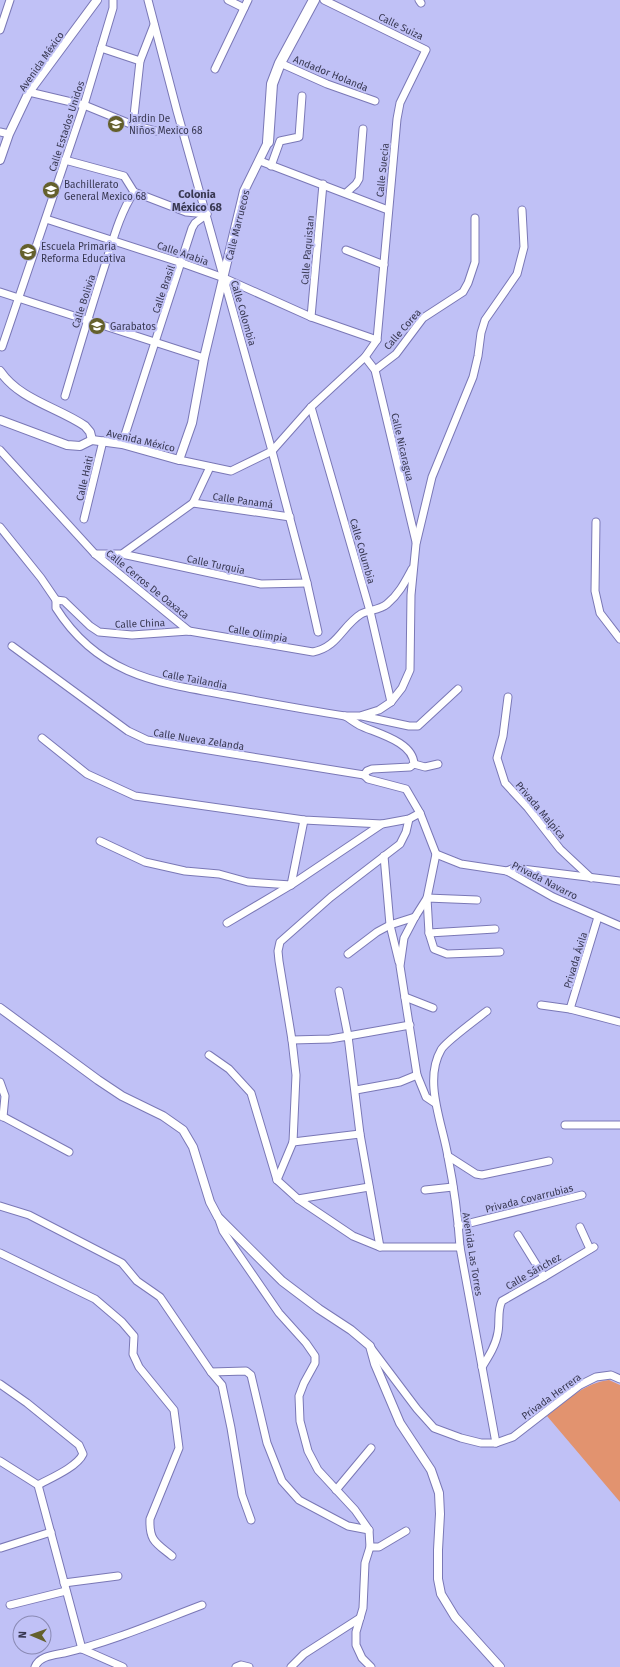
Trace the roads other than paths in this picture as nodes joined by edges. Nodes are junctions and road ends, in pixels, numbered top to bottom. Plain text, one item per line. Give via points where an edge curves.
1 (10, 0) edge
2 (97, 0) edge
3 (114, 0) edge
4 (148, 0) edge
5 (228, 0) edge
6 (248, 0) edge
7 (314, 0) edge
8 (324, 0) edge
9 (244, 8) junction
10 (154, 24) junction
11 (0, 30) edge
12 (101, 48) junction
13 (426, 50) joint
14 (140, 62) junction
15 (280, 63) junction
16 (215, 69) dead end
17 (29, 92) junction
18 (302, 96) dead end
19 (375, 101) dead end
20 (84, 105) junction
21 (134, 125) junction
22 (363, 130) dead end
23 (0, 132) edge
24 (156, 132) dead end
25 (9, 134) junction
26 (268, 142) joint
27 (0, 160) edge
28 (65, 160) junction
29 (260, 162) junction
30 (271, 166) junction
31 (323, 184) junction
32 (134, 192) junction
33 (346, 193) junction
34 (388, 210) junction
35 (522, 210) dead end
36 (207, 214) junction
37 (475, 218) dead end
38 (46, 219) junction
39 (113, 240) junction
40 (346, 250) dead end
41 (182, 263) junction
42 (384, 265) junction
43 (224, 278) junction
44 (0, 292) edge
45 (18, 298) junction
46 (311, 317) junction
47 (87, 320) junction
48 (377, 340) junction
49 (156, 342) junction
50 (2, 347) dead end
51 (365, 357) junction
52 (204, 358) junction
53 (375, 370) junction
54 (0, 371) edge
55 (65, 396) dead end
56 (312, 407) junction
57 (0, 420) edge
58 (92, 440) junction
59 (102, 441) junction
60 (122, 444) junction
61 (0, 450) edge
62 (272, 451) junction
63 (180, 460) junction
64 (210, 467) junction
65 (193, 503) junction
66 (290, 517) junction
67 (84, 519) dead end
68 (596, 522) dead end
69 (0, 528) edge
70 (416, 544) junction
71 (95, 554) junction
72 (122, 554) junction
73 (414, 566) junction
74 (307, 582) junction
75 (56, 600) junction
76 (370, 611) junction
77 (189, 631) junction
78 (318, 632) dead end
79 (620, 639) edge
80 (12, 646) dead end
81 (458, 689) dead end
82 (508, 697) dead end
83 (391, 702) junction
84 (345, 716) junction
85 (360, 716) junction
86 (42, 738) dead end
87 (414, 764) junction
88 (438, 764) dead end
89 (364, 775) junction
90 (420, 813) junction
91 (409, 819) junction
92 (304, 820) junction
93 (382, 824) junction
94 (100, 841) dead end
95 (436, 854) junction
96 (384, 856) junction
97 (507, 871) junction
98 (591, 878) junction
99 (620, 881) edge
100 (291, 885) junction
101 (427, 898) junction
102 (477, 900) dead end
103 (415, 917) junction
104 (598, 918) junction
105 (227, 923) dead end
106 (390, 925) junction
107 (620, 926) edge
108 (495, 929) dead end
109 (429, 933) junction
110 (500, 952) dead end
111 (348, 954) dead end
112 (400, 966) junction
113 (339, 990) dead end
114 (405, 997) junction
115 (541, 1005) dead end
116 (0, 1008) edge
117 (433, 1008) dead end
118 (570, 1009) junction
119 (487, 1011) dead end
120 (620, 1022) edge
121 (410, 1025) junction
122 (348, 1036) junction
123 (292, 1040) junction
124 (210, 1055) dead end
125 (417, 1075) junction
126 (0, 1082) edge
127 (356, 1090) junction
128 (435, 1103) junction
129 (2, 1116) edge
130 (620, 1124) edge
131 (565, 1125) dead end
132 (360, 1134) junction
133 (293, 1142) junction
134 (69, 1152) dead end
135 (448, 1156) junction
136 (549, 1161) dead end
137 (277, 1180) junction
138 (368, 1186) junction
139 (453, 1187) junction
140 (425, 1190) dead end
141 (582, 1195) dead end
142 (298, 1199) junction
143 (0, 1206) edge
144 (218, 1217) junction
145 (458, 1226) junction
146 (580, 1228) dead end
147 (518, 1234) dead end
148 (380, 1247) junction
149 (460, 1247) junction
150 (0, 1253) edge
151 (544, 1277) junction
152 (370, 1346) junction
153 (482, 1367) junction
154 (211, 1372) junction
155 (620, 1379) edge
156 (0, 1384) edge
157 (496, 1443) junction
158 (371, 1448) dead end
159 (0, 1461) edge
160 (38, 1485) junction
161 (336, 1490) junction
162 (251, 1520) dead end
163 (369, 1530) junction
164 (406, 1531) dead end
165 (51, 1532) junction
166 (370, 1547) junction
167 (1, 1548) dead end
168 (172, 1556) dead end
169 (118, 1576) dead end
170 (64, 1583) junction
171 (66, 1591) junction
172 (10, 1605) dead end
173 (202, 1605) dead end
174 (360, 1618) junction
175 (82, 1649) junction
176 (35, 1667) edge
177 (123, 1667) edge
178 (236, 1667) edge
179 (249, 1667) edge
180 (291, 1667) edge
181 (371, 1667) edge
182 (500, 1667) edge

1 - 11 street
2 - 17 street, Avenida México
3 - 12 street, Calle Estados Unidos
4 - 10 street, Calle Colombia
5 - 9 street
6 - 9 street
7 - 15 main road, Calle Marruecos
8 - 13 street, Calle Suiza
9 - 16 street
10 - 14 street
10 - 36 street, Calle Colombia
12 - 14 street
12 - 20 street, Calle Estados Unidos
13 - 34 street, Calle Suecia via 400,103
14 - 21 street
15 - 19 street, Andador Holanda via 327,84
15 - 26 main road, Calle Marruecos via 272,84
17 - 20 street
17 - 25 street, Avenida México
18 - 30 street via 299,137 280,141
20 - 21 street
20 - 28 street, Calle Estados Unidos
21 - 24 street
22 - 33 street via 359,179
23 - 25 street
25 - 27 street, Avenida México
26 - 29 street, Calle Marruecos
28 - 32 street via 124,176
28 - 38 street, Calle Estados Unidos
29 - 30 street, Calle Suecia
29 - 43 street, Calle Marruecos via 244,191
30 - 31 street, Calle Suecia
31 - 33 street, Calle Suecia
31 - 46 street, Calle Paquistan
32 - 36 street via 186,212
32 - 39 street, Calle Bolivia via 125,205
33 - 34 street, Calle Suecia
34 - 42 street
35 - 70 street via 524,247 518,274 483,326 473,377 432,477
36 - 41 street, Calle Brasil via 192,228
36 - 43 street, Calle Colombia
37 - 53 street, Calle Corea via 475,262 463,292 423,318 396,354
38 - 39 street, Calle Arabia
38 - 45 street, Calle Estados Unidos
39 - 41 street, Calle Arabia
39 - 47 street, Calle Bolivia
40 - 42 street
41 - 43 street, Calle Arabia
41 - 49 street, Calle Brasil
42 - 48 street
43 - 46 street, Calle Arabia
43 - 52 street, Calle Marruecos
43 - 62 street, Calle Colombia
44 - 45 street
45 - 47 street
45 - 50 street, Calle Estados Unidos
46 - 48 street, Calle Arabia
47 - 49 street
47 - 55 street, Calle Bolivia
48 - 51 street
49 - 52 street
49 - 60 street, Calle Brasil
51 - 53 street, Calle Nicaragua
51 - 56 street
52 - 63 street, Calle Marruecos via 192,423
53 - 70 street, Calle Nicaragua
54 - 58 street, Avenida México via 22,393 85,426
56 - 62 street
56 - 76 street, Calle Columbia
57 - 58 street via 67,445 80,446
58 - 59 street, Avenida México
59 - 60 street, Avenida México
59 - 67 street, Calle Haiti
60 - 63 street, Avenida México
61 - 71 street
62 - 64 street, Avenida México via 231,471
62 - 66 street, Calle Colombia
63 - 64 street, Avenida México
64 - 65 street
65 - 66 street, Calle Panamá
65 - 72 street
66 - 74 street, Calle Colombia
68 - 79 street via 595,591 600,613
69 - 75 street, Calle Tailandia
70 - 73 street
71 - 72 street
71 - 77 street, Calle Cerros De Oaxaca
72 - 74 street, Calle Turquia via 262,584
73 - 76 street via 399,592 386,606
73 - 83 street via 410,670 402,688
74 - 78 street, Calle Colombia
75 - 77 street, Calle China via 64,601 99,632 132,635
75 - 84 street, Calle Tailandia via 56,608 75,634 99,655 123,669 163,684
76 - 77 street, Calle Olimpia via 361,615 338,639 323,650 313,652
76 - 83 street, Calle Columbia
80 - 89 street, Calle Nueva Zelanda via 128,731 147,740
81 - 85 street via 418,726
82 - 98 street, Privada Malpica via 497,758 506,783 560,849
83 - 85 street via 379,710
84 - 85 street, Calle Tailandia
84 - 87 street via 401,745 414,757
86 - 92 street via 87,774 135,796
87 - 88 street via 425,767
87 - 89 street via 410,767 372,769
89 - 90 street via 368,779 406,789
90 - 91 street
90 - 95 street
91 - 93 street
91 - 96 street via 400,844
92 - 93 street
92 - 100 street
93 - 100 street
94 - 100 street via 145,862 219,874 248,882
95 - 97 street, Privada Navarro via 461,864
95 - 101 street
96 - 106 street
96 - 123 street via 331,897 280,942 279,961
97 - 98 street via 514,868
97 - 104 street, Privada Navarro
98 - 99 street
100 - 105 street
101 - 102 street
101 - 103 street
101 - 109 street
103 - 106 street
103 - 112 street via 404,938
104 - 107 street, Privada Navarro
104 - 118 street, Privada Ávila
106 - 111 street
106 - 112 street
108 - 109 street
109 - 110 street via 434,949 448,954
112 - 114 street
113 - 122 street
114 - 117 street
114 - 121 street
115 - 118 street
116 - 144 street via 98,1080 183,1130 193,1147 210,1202
118 - 120 street
119 - 128 street, Avenida Las Torres via 441,1049 435,1069
121 - 122 street
121 - 125 street
122 - 123 street
122 - 127 street
123 - 133 street via 296,1075
124 - 137 street via 229,1069 251,1093
125 - 127 street via 400,1082
125 - 128 street via 426,1097
126 - 129 street via 5,1096
127 - 132 street
128 - 135 street, Avenida Las Torres
129 - 134 street
130 - 131 street
132 - 133 street
132 - 138 street
133 - 137 street
135 - 136 street via 476,1174 482,1175
135 - 139 street, Avenida Las Torres
137 - 142 street
138 - 142 street
138 - 148 street
139 - 140 street
139 - 145 street, Avenida Las Torres
141 - 145 street, Privada Covarrubias
142 - 148 street via 353,1236
143 - 154 street via 28,1215 122,1263 137,1281 160,1297
144 - 152 street via 282,1280
144 - 161 street via 223,1231 279,1313 315,1356 315,1363 299,1396 300,1421 318,1470
145 - 149 street, Avenida Las Torres
146 - 151 street, Calle Sánchez via 592,1248
147 - 151 street
148 - 149 street
149 - 153 street, Avenida Las Torres
150 - 168 street via 94,1299 122,1322 134,1336 133,1354 139,1367 174,1410 179,1448 150,1519 150,1532 154,1541
151 - 153 street, Calle Sánchez via 502,1300 495,1343
152 - 157 street via 434,1428 481,1443
152 - 182 street via 400,1423 431,1470 439,1493 438,1579 441,1594 455,1617
153 - 157 street, Avenida Las Torres
154 - 162 street via 222,1385 242,1495
154 - 163 street via 246,1370 251,1375 268,1443 282,1482 300,1500 348,1526
155 - 157 street, Privada Herrera via 611,1375 596,1377 580,1385 513,1436
156 - 160 street via 79,1445 83,1454 80,1460
158 - 161 street
159 - 160 street
160 - 165 street
161 - 163 street
163 - 166 street
164 - 166 street via 378,1547
165 - 167 street
165 - 170 street
166 - 174 street via 365,1563 363,1608
169 - 170 street
170 - 171 street
171 - 172 street
171 - 175 street
173 - 175 street
174 - 180 street via 304,1654
174 - 181 street via 356,1645 362,1658
175 - 176 street via 45,1657
175 - 177 street
178 - 179 street

